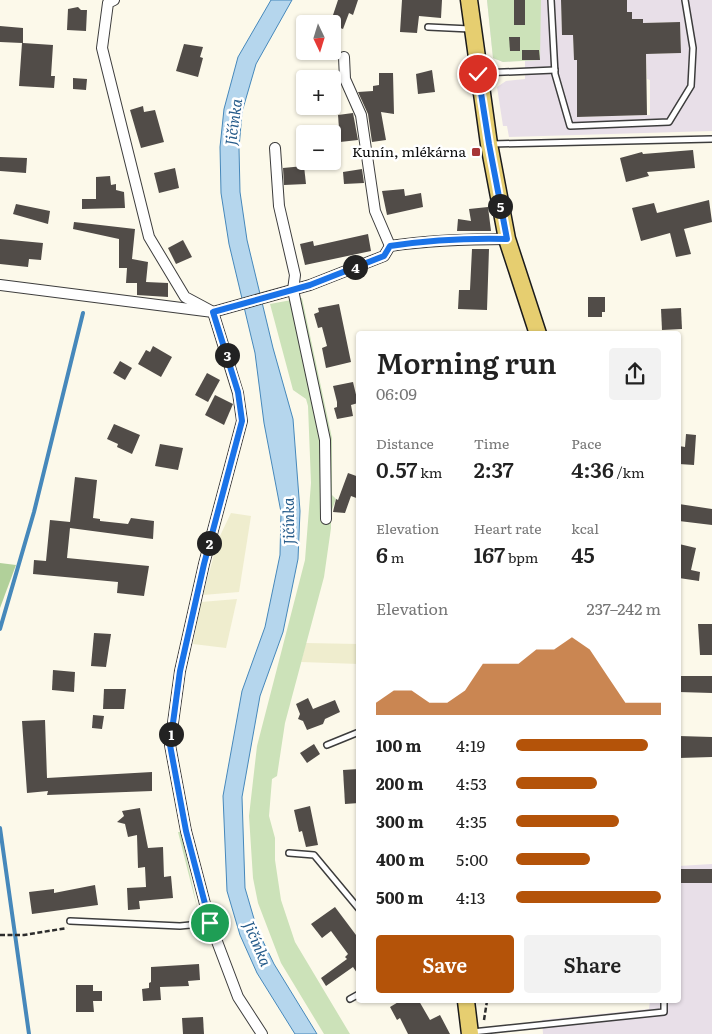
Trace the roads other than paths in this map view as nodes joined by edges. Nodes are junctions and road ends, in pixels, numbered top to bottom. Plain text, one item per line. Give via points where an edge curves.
1 (114, 0) edge
2 (469, 0) edge
3 (551, 0) edge
4 (685, 0) edge
5 (428, 27) dead end
6 (473, 29) junction
7 (344, 57) dead end
8 (555, 70) junction
9 (478, 74) junction
10 (712, 139) edge
11 (489, 144) junction
12 (275, 148) dead end
13 (507, 239) junction
14 (390, 246) junction
15 (0, 286) edge
16 (293, 290) junction
17 (213, 312) junction
18 (537, 331) edge
19 (326, 519) dead end
20 (356, 733) edge
21 (328, 745) dead end
22 (289, 853) dead end
23 (356, 905) edge
24 (70, 921) road end
25 (210, 923) junction
26 (356, 996) edge
27 (350, 999) dead end
28 (467, 1003) edge
29 (664, 1003) edge
30 (474, 1031) edge
31 (262, 1034) edge

1 - 17 street via 108,3 102,48 149,237 185,297
2 - 6 main road
3 - 8 lane
4 - 8 lane via 693,48 691,86 669,122 570,126
5 - 6 lane
6 - 9 main road
7 - 14 street via 345,79 361,115 375,211
8 - 9 lane
9 - 11 main road
10 - 11 lane
11 - 13 main road
12 - 16 street via 279,206 295,275
13 - 14 street via 463,238
13 - 18 main road
14 - 16 street via 384,256
15 - 17 street
16 - 17 street
16 - 19 street via 325,440
17 - 25 street via 238,392 242,421 234,442 182,662 170,745 186,831
20 - 21 lane
22 - 23 lane via 314,855
24 - 25 lane via 180,926
25 - 31 street via 238,997
26 - 27 lane
28 - 30 main road
29 - 30 lane via 664,1012

